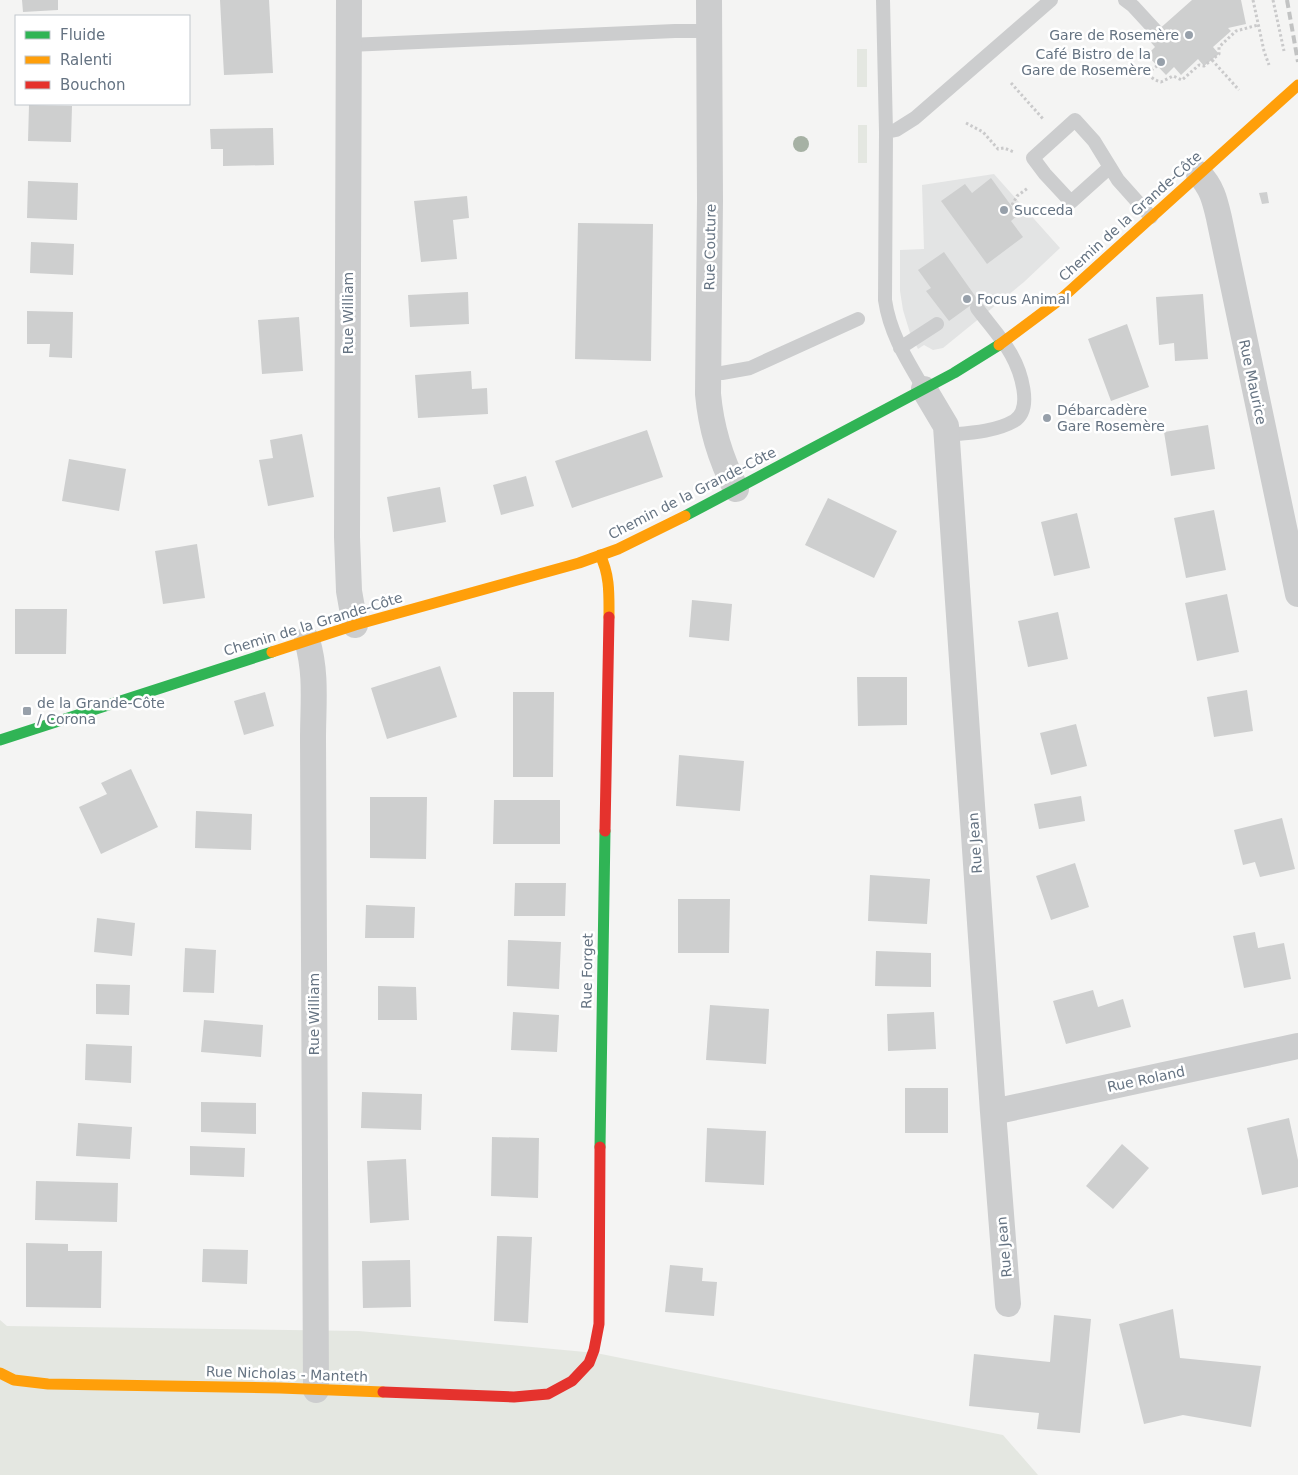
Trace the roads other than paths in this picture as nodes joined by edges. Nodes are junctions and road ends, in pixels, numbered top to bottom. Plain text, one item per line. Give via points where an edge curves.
1 (349, 0) edge
2 (709, 0) edge
3 (883, 0) edge
4 (1051, 0) edge
5 (1125, 0) edge
6 (710, 31) junction
7 (1156, 31) dead end
8 (350, 46) junction
9 (1298, 85) edge
10 (886, 132) junction
11 (1110, 167) junction
12 (1199, 174) junction
13 (1151, 217) junction
14 (977, 308) dead end
15 (858, 318) dead end
16 (936, 324) dead end
17 (1003, 343) junction
18 (900, 348) junction
19 (708, 373) junction
20 (924, 389) junction
21 (947, 436) junction
22 (736, 489) junction
23 (600, 556) junction
24 (1298, 594) edge
25 (355, 624) junction
26 (307, 640) junction
27 (0, 740) edge
28 (1298, 1046) edge
29 (993, 1112) junction
30 (1008, 1304) dead end
31 (0, 1373) edge
32 (572, 1381) joint
33 (316, 1390) junction

1 - 8 street, Rue William
2 - 6 street, Rue Couture
3 - 10 lane
4 - 10 lane via 915,118 896,130
5 - 7 lane
6 - 8 lane
6 - 19 street, Rue Couture
8 - 25 street, Rue William via 347,518 349,592
9 - 12 main road, Chemin de la Grande-Côte
10 - 18 lane via 884,294 888,318
11 - 11 lane via 1076,120 1033,158 1071,202
11 - 13 lane
12 - 13 main road, Chemin de la Grande-Côte
12 - 24 street, Rue Maurice via 1212,192 1219,218
13 - 17 main road, Chemin de la Grande-Côte via 1062,298
14 - 17 lane
15 - 19 lane via 750,368
16 - 18 lane
17 - 20 main road, Chemin de la Grande-Côte
17 - 21 lane via 1020,372 1024,411 1015,421 1004,425
18 - 20 lane
19 - 22 street, Rue Couture via 714,433
20 - 21 street, Rue Jean via 946,426
20 - 22 main road, Chemin de la Grande-Côte
21 - 29 street, Rue Jean
22 - 23 main road, Chemin de la Grande-Côte
23 - 25 main road, Chemin de la Grande-Côte
23 - 32 main road, Rue Forget via 609,588 600,1300 594,1350 589,1363
25 - 26 main road, Chemin de la Grande-Côte
26 - 27 main road, Chemin de la Grande-Côte
26 - 33 street, Rue William via 314,672
28 - 29 street, Rue Roland
29 - 30 street, Rue Jean
31 - 33 main road, Rue Nicholas - Manteth via 14,1380 48,1384
32 - 33 main road, Rue Nicholas - Manteth via 548,1394 532,1396

